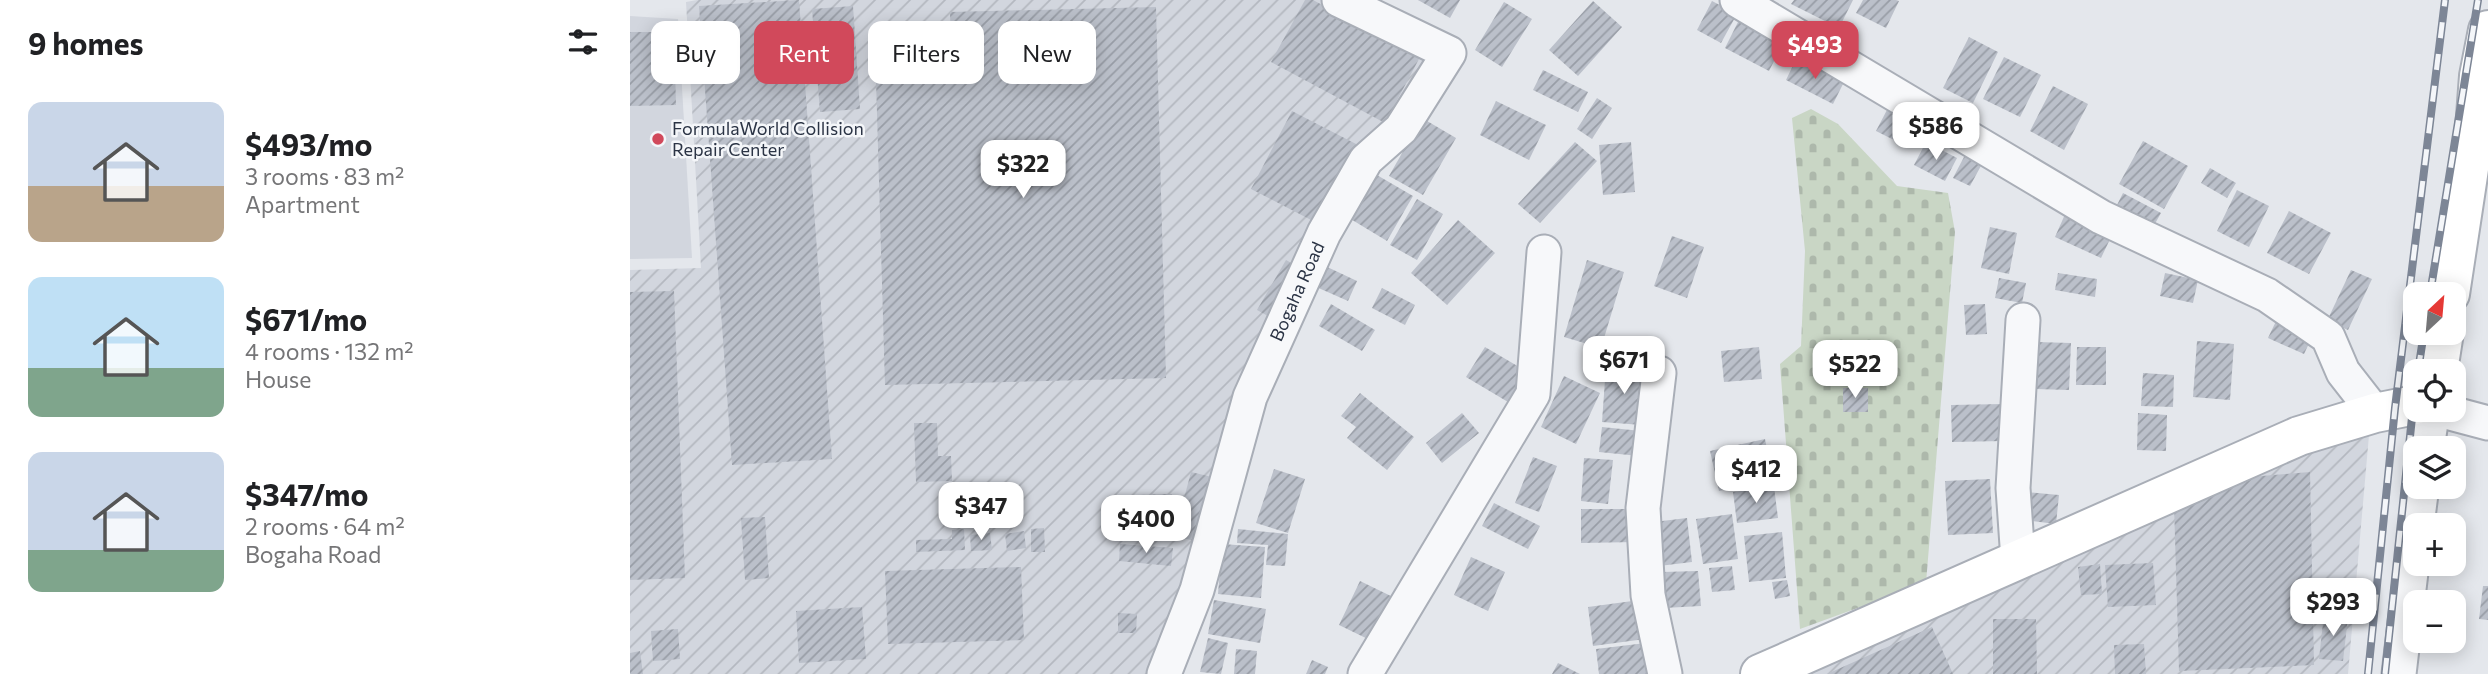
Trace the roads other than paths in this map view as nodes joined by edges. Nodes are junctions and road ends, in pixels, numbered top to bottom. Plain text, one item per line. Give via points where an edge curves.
1 (1339, 0) edge
2 (1737, 0) edge
3 (2488, 30) edge
4 (1544, 253) dead end
5 (2452, 282) edge
6 (2023, 320) dead end
7 (1659, 373) dead end
8 (2403, 407) edge
9 (2375, 413) junction
10 (2466, 417) edge
11 (2488, 423) edge
12 (2018, 560) junction
13 (2411, 576) edge
14 (1164, 674) edge
15 (1366, 674) edge
16 (1665, 674) edge
17 (1760, 674) edge
18 (2399, 674) edge

1 - 14 street, Bogaha Road via 1449,53 1401,129 1366,160 1324,233 1250,397 1197,590
2 - 9 street via 2101,217 2267,295 2328,337 2343,372
3 - 5 street
4 - 15 street via 1533,394
6 - 12 street via 2013,488
7 - 16 street via 1643,508 1648,595
8 - 9 street
9 - 12 street via 2299,436
10 - 11 street
12 - 17 street
13 - 18 street

